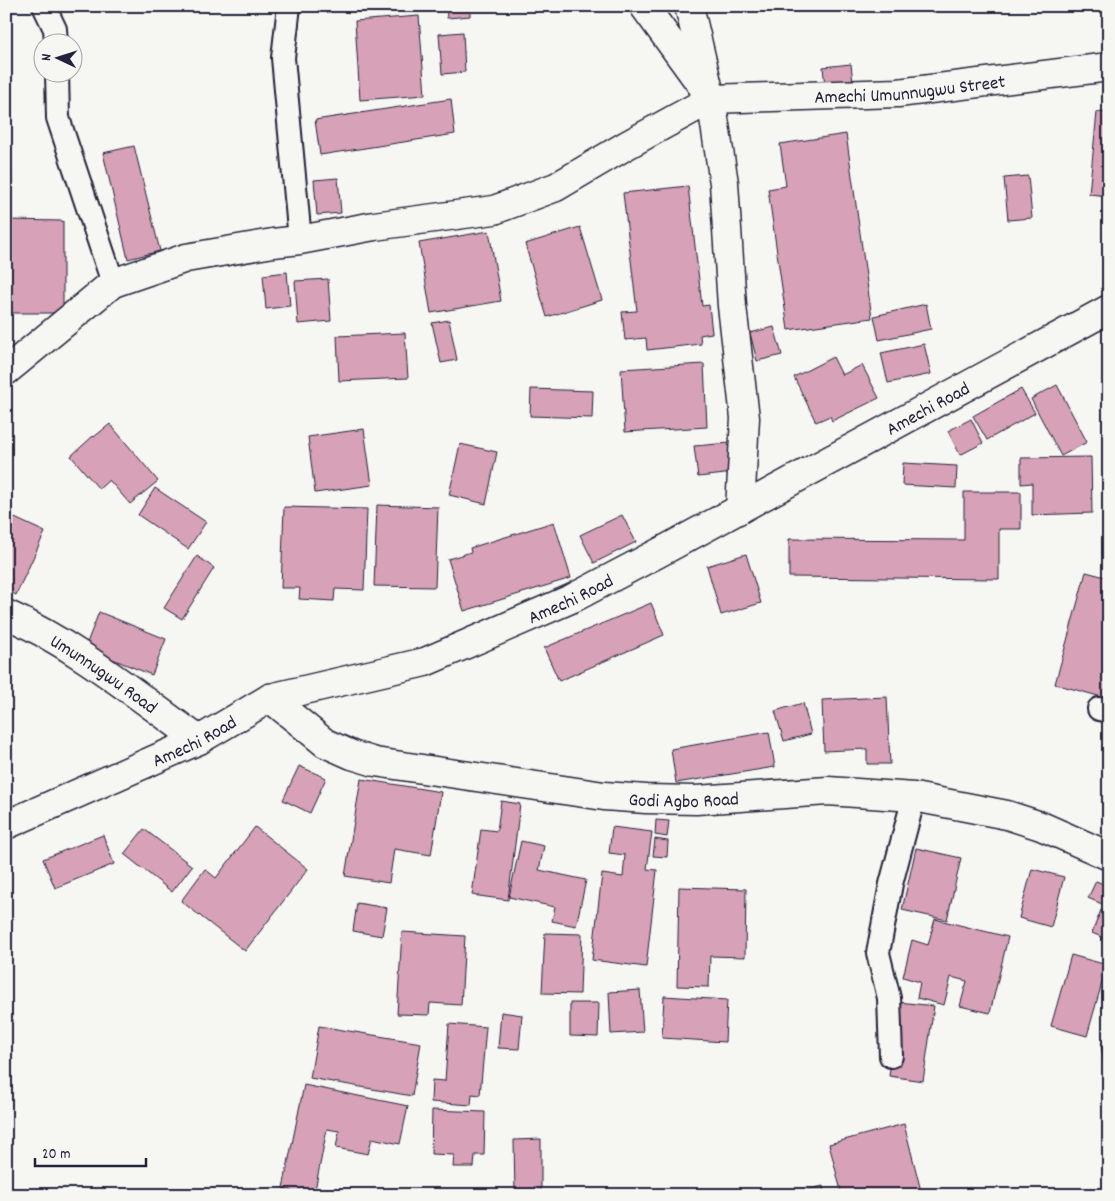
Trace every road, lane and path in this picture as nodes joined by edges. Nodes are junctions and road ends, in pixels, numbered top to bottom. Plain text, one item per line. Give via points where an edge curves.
1 (44, 6) edge
2 (289, 6) edge
3 (644, 6) edge
4 (689, 6) edge
5 (55, 32) edge
6 (1109, 67) edge
7 (56, 82) edge
8 (711, 99) junction
9 (300, 240) junction
10 (113, 283) junction
11 (1109, 309) edge
12 (6, 371) edge
13 (740, 509) junction
14 (6, 614) edge
15 (270, 698) junction
16 (199, 740) junction
17 (914, 797) junction
18 (6, 825) edge
19 (1109, 856) edge
20 (891, 1056) dead end

1 - 5 lane
2 - 9 lane via 283,58
3 - 8 street
4 - 8 street
6 - 8 street, Amechi Umunnugwu Street via 898,93
7 - 10 lane via 58,118
8 - 9 street via 556,187 494,210 374,226
8 - 13 street via 724,183 732,306 745,418
9 - 10 street via 186,258
10 - 12 street
11 - 13 street, Amechi Road
13 - 15 street, Amechi Road via 573,598 425,662
14 - 16 street, Umunnugwu Road via 76,652
15 - 16 street, Amechi Road
15 - 17 street, Godi Agbo Road via 325,742 352,756 406,768 646,799 696,800 828,791
16 - 18 street, Amechi Road
17 - 19 street, Godi Agbo Road via 1007,815
17 - 20 lane via 891,884 878,953 889,998

